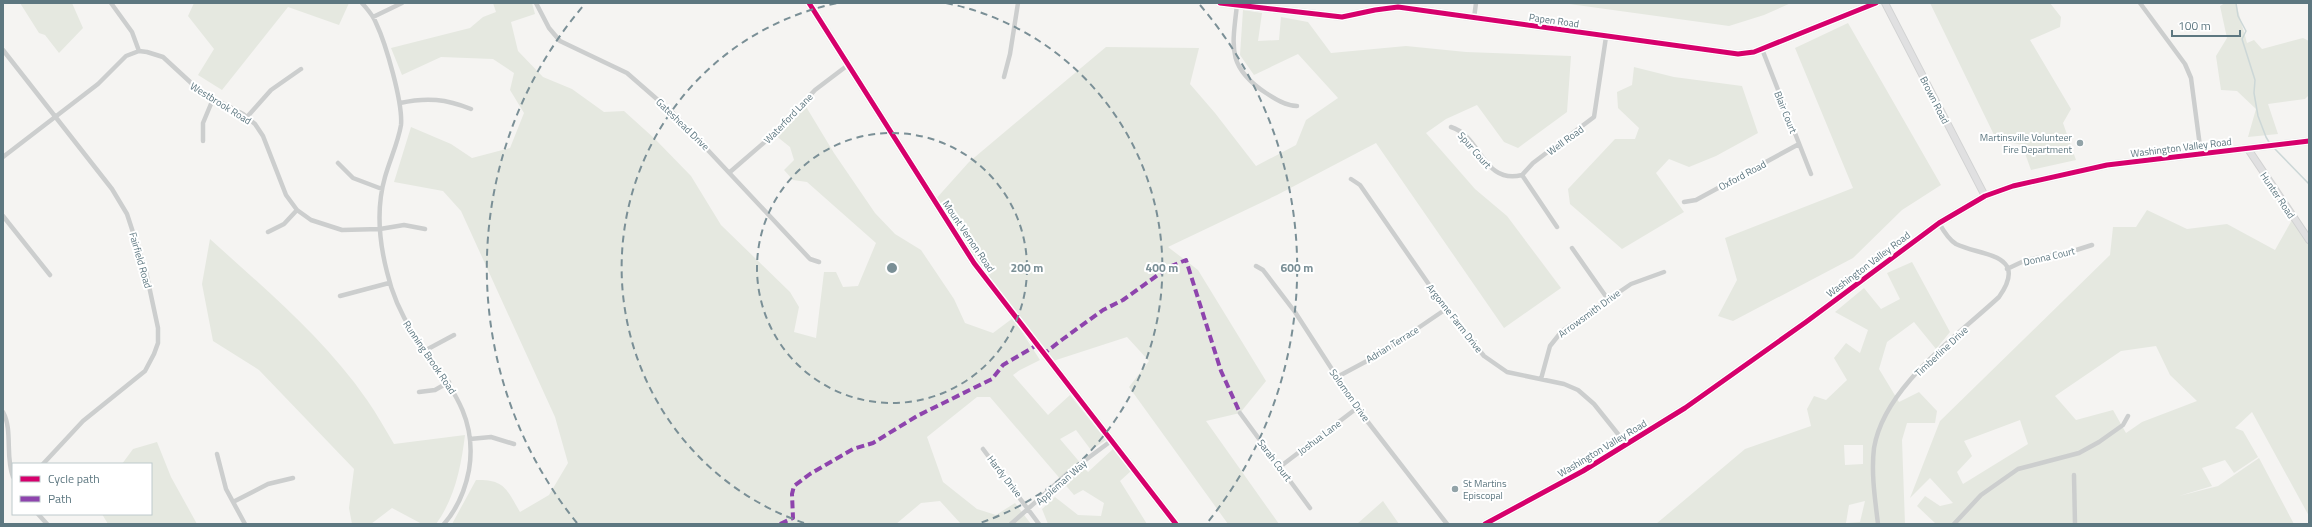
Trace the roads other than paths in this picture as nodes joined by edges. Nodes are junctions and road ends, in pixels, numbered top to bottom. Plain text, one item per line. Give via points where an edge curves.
1 (111, 3) edge
2 (362, 3) edge
3 (402, 3) edge
4 (536, 3) edge
5 (809, 3) edge
6 (1018, 3) edge
7 (1220, 3) edge
8 (1476, 3) edge
9 (1876, 3) edge
10 (1885, 3) edge
11 (2140, 3) edge
12 (1237, 5) junction
13 (373, 17) junction
14 (1474, 18) junction
15 (1606, 37) junction
16 (1762, 49) junction
17 (3, 50) edge
18 (139, 51) junction
19 (848, 65) junction
20 (301, 68) dead end
21 (1004, 77) dead end
22 (213, 99) junction
23 (400, 103) junction
24 (1297, 106) dead end
25 (471, 109) dead end
26 (56, 116) junction
27 (247, 117) junction
28 (1451, 127) dead end
29 (203, 141) dead end
30 (2309, 141) edge
31 (1799, 144) junction
32 (2248, 149) junction
33 (2201, 154) junction
34 (3, 157) edge
35 (338, 163) dead end
36 (730, 172) junction
37 (1811, 174) dead end
38 (1522, 175) junction
39 (1351, 179) dead end
40 (382, 189) junction
41 (1985, 196) junction
42 (1684, 202) dead end
43 (297, 210) junction
44 (3, 216) edge
45 (1938, 223) junction
46 (1558, 227) dead end
47 (380, 229) junction
48 (425, 229) dead end
49 (268, 232) dead end
50 (2309, 240) edge
51 (2092, 245) dead end
52 (1572, 248) dead end
53 (819, 262) dead end
54 (1256, 266) dead end
55 (2007, 269) junction
56 (1664, 272) dead end
57 (50, 275) dead end
58 (389, 283) junction
59 (340, 296) dead end
60 (1607, 298) junction
61 (1446, 309) junction
62 (454, 335) dead end
63 (426, 350) junction
64 (1337, 377) junction
65 (1541, 379) junction
66 (448, 382) junction
67 (418, 392) dead end
68 (1357, 408) junction
69 (3, 412) edge
70 (1240, 413) dead end
71 (2128, 416) dead end
72 (470, 439) junction
73 (1111, 441) junction
74 (514, 444) dead end
75 (1626, 444) junction
76 (983, 449) dead end
77 (216, 454) dead end
78 (44, 463) edge
79 (1280, 466) junction
80 (12, 473) edge
81 (2074, 475) dead end
82 (293, 478) dead end
83 (233, 502) junction
84 (1310, 508) dead end
85 (1030, 509) junction
86 (39, 515) edge
87 (47, 524) edge
88 (245, 524) edge
89 (444, 524) edge
90 (1012, 524) edge
91 (1039, 524) edge
92 (1176, 524) edge
93 (1447, 524) edge
94 (1485, 524) edge
95 (1878, 524) edge
96 (1954, 524) edge
97 (2075, 524) edge

1 - 18 street via 132,32
2 - 13 street, Running Brook Road
3 - 13 street
4 - 36 street, Gateshead Drive via 549,28 560,41 634,78 692,131
5 - 19 street, Mount Vernon Road
6 - 21 street
7 - 12 street, Papen Road
8 - 14 street
9 - 16 street, Papen Road
10 - 41 street, Brown Road
11 - 33 street via 2185,64 2191,78
12 - 14 street, Papen Road via 1342,17 1398,7
12 - 24 street via 1233,46 1238,67 1259,88 1284,103
13 - 23 street, Running Brook Road
14 - 15 street, Papen Road
15 - 16 street, Papen Road via 1726,53 1746,54
15 - 38 street, Well Road via 1594,117 1533,162
16 - 31 street, Blair Court
17 - 26 street, Fairfield Road
18 - 22 street, Westbrook Road via 163,57 187,82
18 - 26 street via 126,56 98,84
19 - 36 street, Waterford Lane via 815,90 774,134
19 - 73 street, Mount Vernon Road via 974,263
20 - 27 street via 268,93
22 - 27 street, Westbrook Road
22 - 29 street via 203,123
23 - 25 street via 433,98
23 - 40 street, Running Brook Road via 399,134
26 - 34 street
26 - 78 street, Fairfield Road via 112,188 127,214 146,272 158,336 154,354 145,371 83,421
27 - 43 street, Westbrook Road via 261,132 280,184
28 - 38 street, Spur Court via 1461,132 1494,171 1509,177
30 - 32 street, Washington Valley Road
31 - 37 street, Blair Court
31 - 42 street, Oxford Road via 1696,200
32 - 33 street, Washington Valley Road
32 - 50 street, Hunter Road
33 - 41 street, Washington Valley Road via 2097,167 2013,186
35 - 40 street via 356,180
36 - 53 street, Gateshead Drive via 796,246 810,259
38 - 46 street
39 - 61 street, Argonne Farm Drive via 1360,185
40 - 47 street, Running Brook Road
41 - 45 street, Washington Valley Road
43 - 47 street, Westbrook Road via 311,220 332,228
43 - 49 street via 284,224
44 - 57 street
45 - 55 street via 1955,243 1991,254 2001,259
45 - 75 street, Washington Valley Road via 1739,371
47 - 48 street, Westbrook Road via 404,225
47 - 58 street, Running Brook Road
51 - 55 street, Donna Court via 2026,260
52 - 60 street
54 - 64 street, Solomon Drive via 1263,270 1295,312
55 - 95 street, Timberline Drive via 2008,280 1999,297 1901,389 1887,411 1877,438 1873,460
56 - 60 street, Arrowsmith Drive via 1631,284
58 - 59 street
58 - 63 street, Running Brook Road via 403,316
60 - 65 street, Arrowsmith Drive via 1555,338 1545,358
61 - 64 street, Adrian Terrace via 1380,354
61 - 65 street, Argonne Farm Drive via 1473,344 1496,366 1518,375
62 - 63 street
63 - 66 street, Running Brook Road
64 - 68 street, Solomon Drive
65 - 75 street, Argonne Farm Drive via 1578,390 1594,404
66 - 67 street via 435,390
66 - 72 street, Running Brook Road via 463,410
68 - 79 street, Joshua Lane
68 - 93 street, Solomon Drive
69 - 80 street via 7,424
70 - 79 street, Sarah Court
71 - 96 street via 2117,430 2079,453 2018,469 1982,495
72 - 74 street via 491,437
72 - 89 street, Running Brook Road via 470,465 463,493 459,504
73 - 85 street, Appleman Way via 1068,473
73 - 92 street, Mount Vernon Road
75 - 94 street, Washington Valley Road via 1583,471
76 - 85 street, Hardy Drive
77 - 83 street
79 - 84 street, Sarah Court
81 - 97 street
82 - 83 street via 268,484
83 - 88 street
85 - 90 street, Appleman Way
85 - 91 street, Hardy Drive
86 - 87 street

